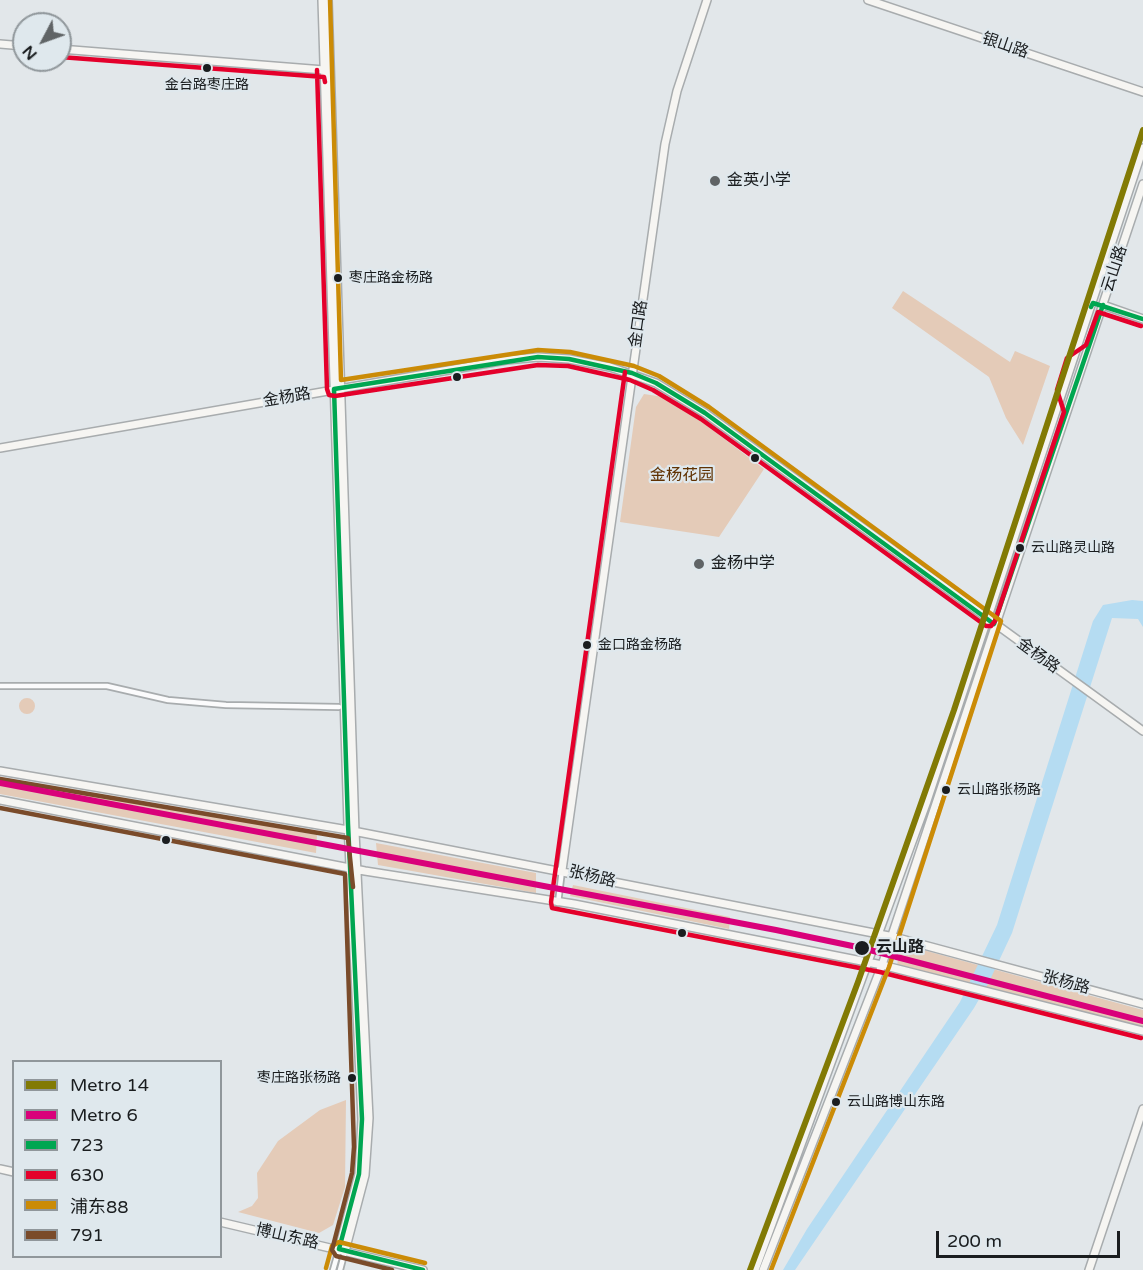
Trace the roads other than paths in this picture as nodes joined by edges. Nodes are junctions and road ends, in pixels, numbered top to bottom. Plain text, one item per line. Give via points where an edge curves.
1 (322, 0) edge
2 (328, 0) edge
3 (707, 0) edge
4 (867, 0) edge
5 (72, 50) edge
6 (327, 70) junction
7 (1143, 92) edge
8 (1143, 148) edge
9 (1143, 184) edge
10 (1093, 303) junction
11 (1103, 305) junction
12 (1143, 319) edge
13 (632, 373) junction
14 (338, 389) junction
15 (0, 448) edge
16 (991, 622) junction
17 (0, 686) edge
18 (339, 707) dead end
19 (1143, 731) edge
20 (0, 771) edge
21 (0, 800) edge
22 (352, 831) junction
23 (355, 869) junction
24 (562, 870) junction
25 (558, 903) junction
26 (879, 935) junction
27 (889, 937) junction
28 (869, 963) junction
29 (882, 965) junction
30 (1143, 1004) edge
31 (1143, 1031) edge
32 (1143, 1109) edge
33 (222, 1221) edge
34 (342, 1250) junction
35 (333, 1270) edge
36 (340, 1270) edge
37 (423, 1270) edge
38 (755, 1270) edge
39 (764, 1270) edge
40 (1089, 1270) edge

1 - 6 main road
2 - 6 main road
3 - 13 main road, 金口路 via 670,116
4 - 7 main road, 银山路
5 - 6 main road
6 - 14 main road
8 - 10 main road, 云山路
9 - 11 main road, 云山路
10 - 11 street
10 - 16 main road, 云山路
11 - 12 main road
11 - 16 main road, 云山路
13 - 14 main road, 金杨路 via 579,360 538,357
13 - 16 main road, 金杨路 via 705,413
13 - 24 main road, 金口路
14 - 15 main road, 金杨路
14 - 22 main road
16 - 19 main road, 金杨路
16 - 26 main road, 云山路
16 - 27 main road, 云山路
17 - 18 street via 107,686 180,701
20 - 22 main road, 张杨路
21 - 23 main road, 张杨路
22 - 23 main road
22 - 24 main road, 张杨路
23 - 25 main road, 张杨路
23 - 34 main road via 362,1147 360,1174
24 - 25 street, 金口路
24 - 26 main road, 张杨路
25 - 28 main road, 张杨路
26 - 27 main road, 张杨路
26 - 28 main road, 云山路
27 - 29 main road, 云山路
27 - 30 main road, 张杨路
28 - 29 main road, 张杨路
28 - 38 main road, 云山路
29 - 31 main road, 张杨路
29 - 39 main road, 云山路
32 - 40 main road
33 - 34 main road, 博山东路
34 - 35 street
34 - 36 street
34 - 37 main road, 博山东路

